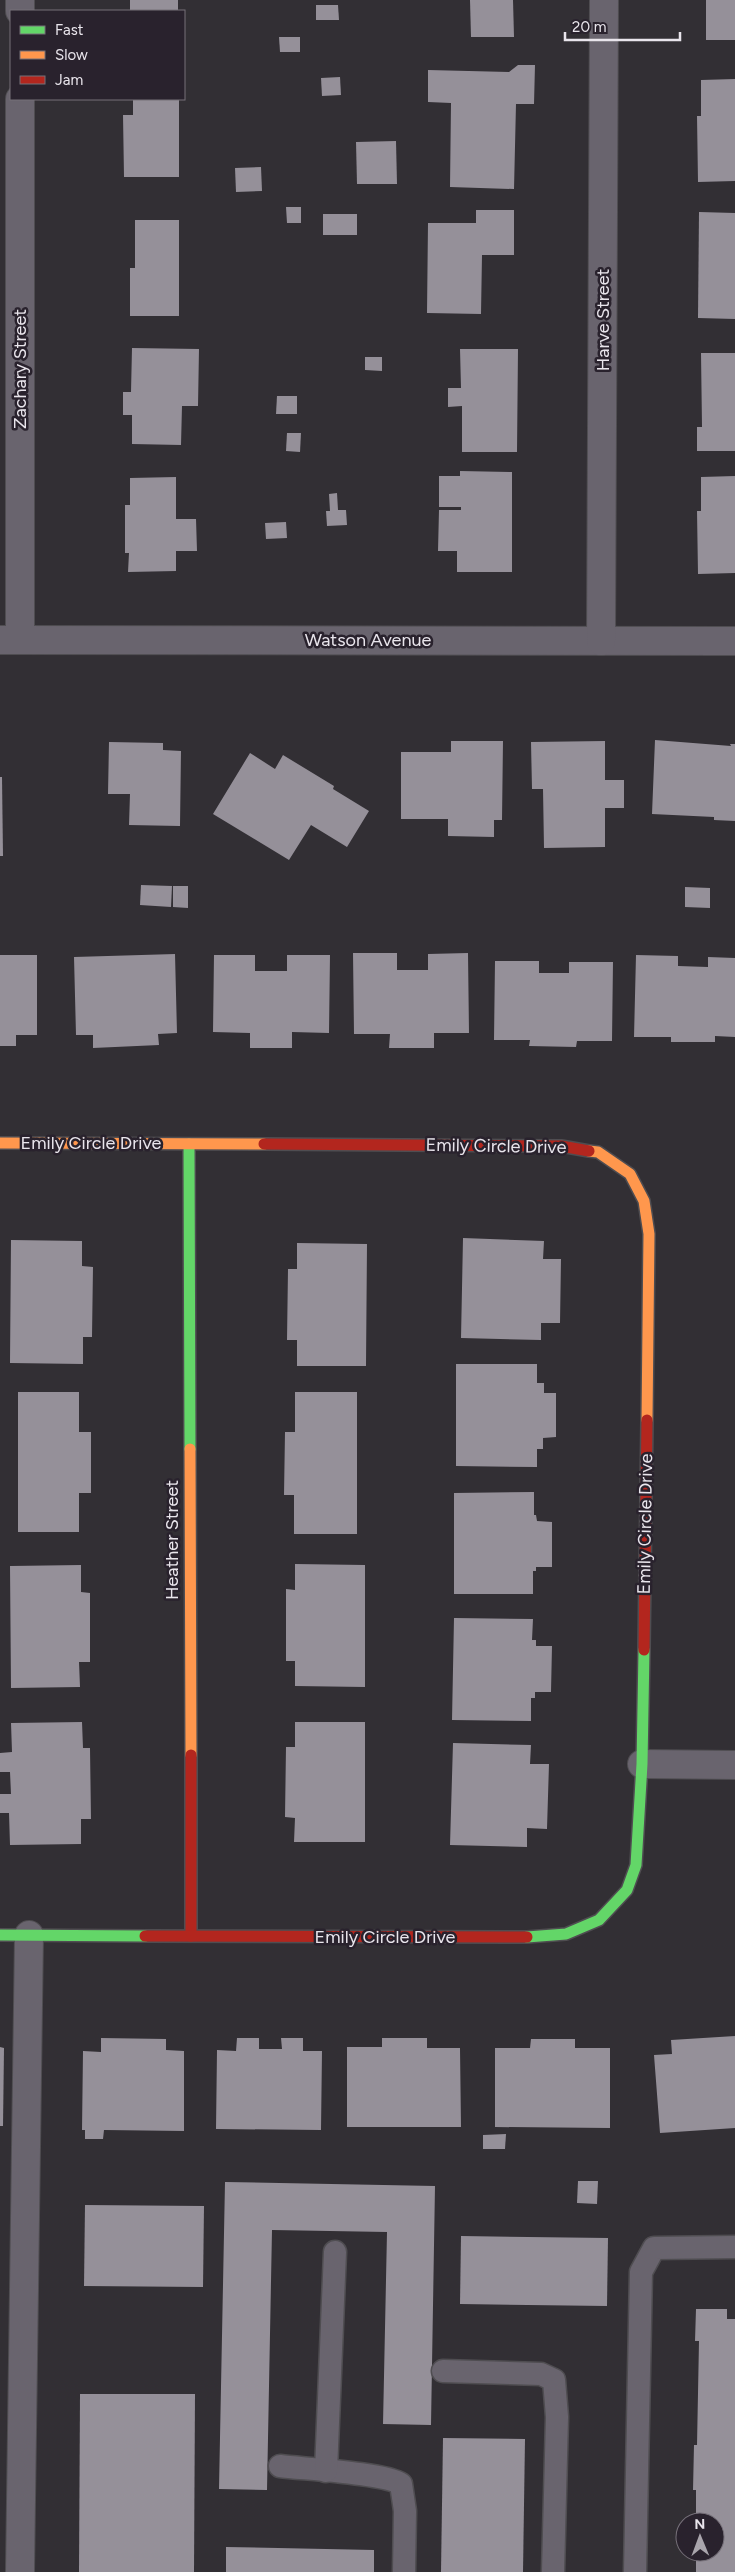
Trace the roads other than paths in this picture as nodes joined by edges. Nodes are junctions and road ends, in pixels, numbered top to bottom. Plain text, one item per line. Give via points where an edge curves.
1 (604, 0) edge
2 (20, 100) edge
3 (10, 640) edge
4 (601, 641) junction
5 (735, 641) edge
6 (0, 1143) edge
7 (189, 1144) junction
8 (642, 1764) junction
9 (735, 1765) edge
10 (0, 1935) edge
11 (30, 1935) junction
12 (191, 1936) junction
13 (735, 2247) edge
14 (334, 2252) dead end
15 (443, 2372) dead end
16 (280, 2466) dead end
17 (326, 2471) junction
18 (20, 2572) edge
19 (404, 2572) edge
20 (552, 2572) edge
21 (635, 2572) edge

1 - 4 street, Harve Street
2 - 3 street, Zachary Street
3 - 4 street, Watson Avenue
4 - 5 street, Watson Avenue
6 - 7 street, Emily Circle Drive
7 - 8 street, Emily Circle Drive via 561,1146 598,1152 630,1174 644,1201 649,1234
7 - 12 street, Heather Street
8 - 9 street
8 - 12 street, Emily Circle Drive via 636,1865 627,1890 599,1920 566,1934 505,1938
10 - 11 street, Emily Circle Drive
11 - 12 street, Emily Circle Drive
11 - 18 street
13 - 21 lane via 654,2248 641,2272
14 - 17 lane
15 - 20 lane via 540,2374 554,2380 557,2417
16 - 17 lane
17 - 19 lane via 395,2480 401,2484 405,2511

